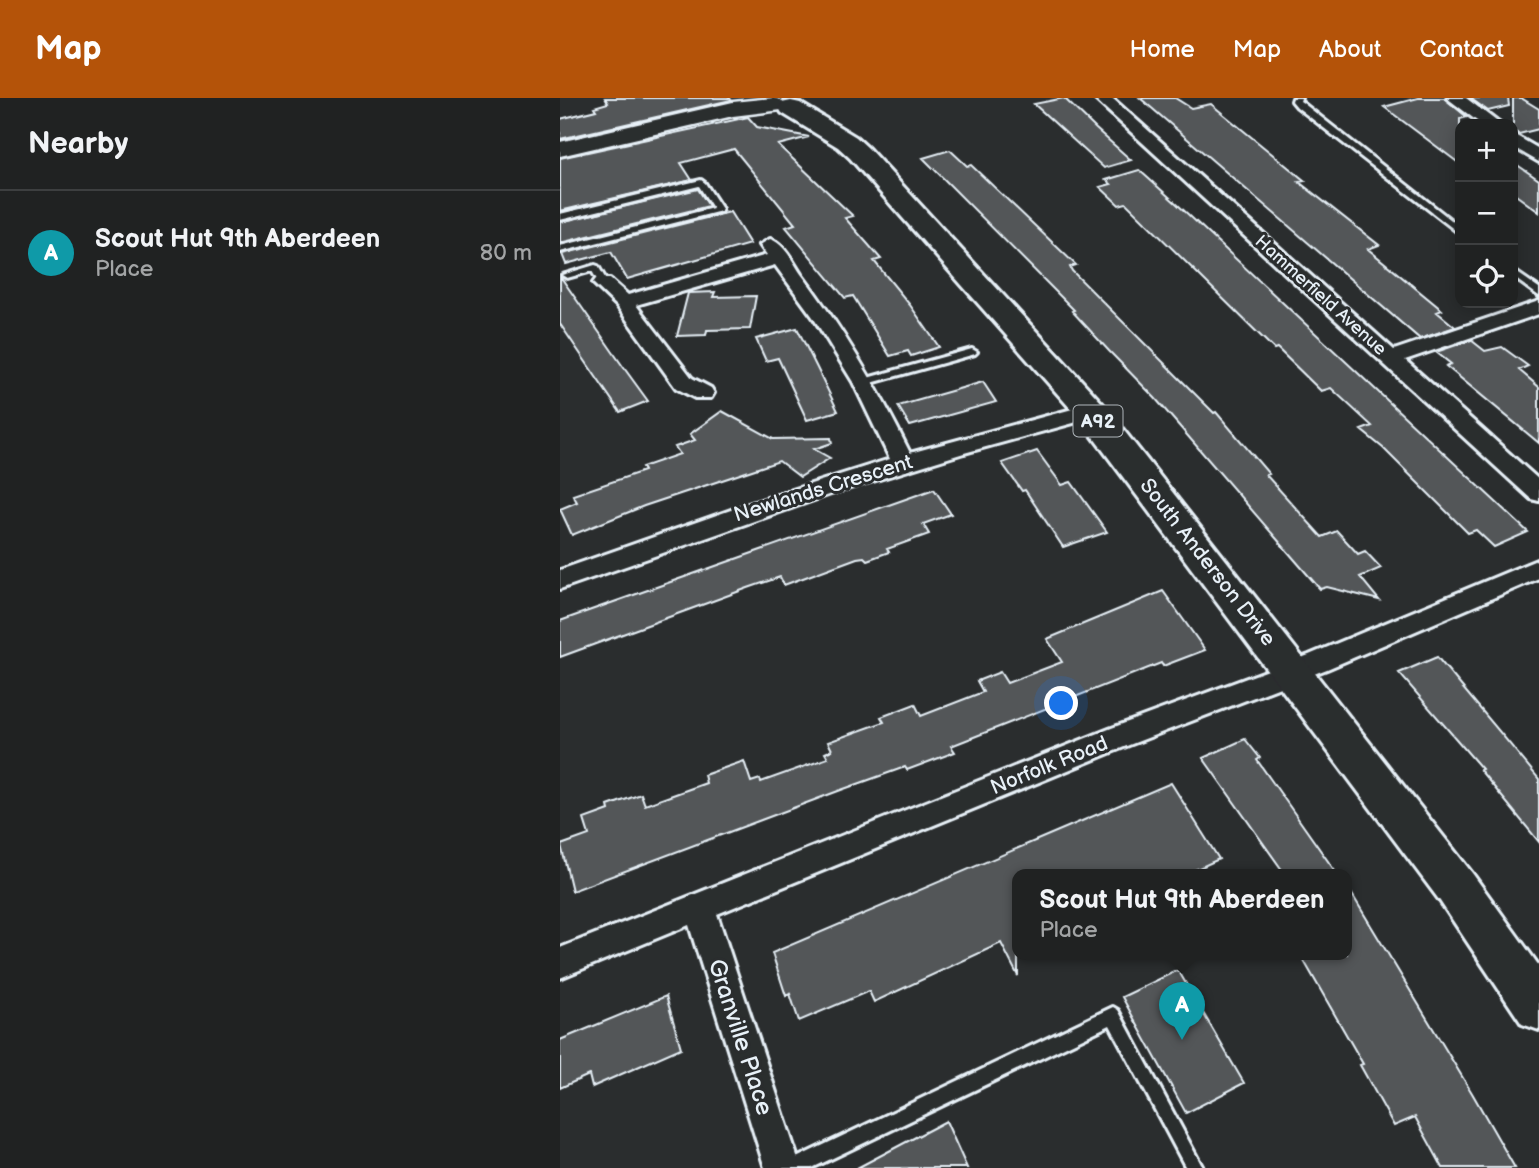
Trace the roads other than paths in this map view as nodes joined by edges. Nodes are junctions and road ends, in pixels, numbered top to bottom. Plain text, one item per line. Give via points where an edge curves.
1 (1102, 98) edge
2 (1297, 98) edge
3 (1455, 98) edge
4 (771, 102) edge
5 (829, 103) edge
6 (1485, 119) edge
7 (847, 142) junction
8 (1518, 142) edge
9 (560, 149) edge
10 (1539, 157) edge
11 (560, 217) edge
12 (1455, 227) edge
13 (560, 249) edge
14 (567, 275) dead end
15 (1518, 276) edge
16 (603, 283) joint
17 (1539, 293) edge
18 (624, 302) junction
19 (1539, 307) edge
20 (972, 352) dead end
21 (1391, 358) junction
22 (864, 382) junction
23 (703, 393) dead end
24 (1091, 411) junction
25 (903, 463) junction
26 (1539, 493) edge
27 (1539, 568) edge
28 (560, 580) edge
29 (1341, 652) joint
30 (1292, 670) junction
31 (699, 906) junction
32 (560, 963) edge
33 (1539, 1007) edge
34 (783, 1168) edge
35 (794, 1168) edge
36 (1195, 1168) edge

1 - 21 street, Hammerfield Avenue
2 - 12 lane via 1296,102
3 - 6 street
4 - 5 main road, A92
4 - 7 main road, A92
4 - 9 street
5 - 7 main road, A92
7 - 24 main road, South Anderson Drive / A92
8 - 10 street
11 - 13 lane via 701,183 718,209
14 - 16 lane via 595,268
15 - 17 lane
16 - 18 street
18 - 22 street via 775,251
18 - 23 street via 684,383
19 - 21 street
20 - 22 lane
21 - 26 street, Hammerfield Avenue
22 - 25 street
24 - 25 street, Newlands Crescent
24 - 30 main road, South Anderson Drive / A92
25 - 28 street, Newlands Crescent via 721,520
27 - 29 street, Norfolk Road
29 - 30 street, Norfolk Road
30 - 31 street, Norfolk Road
30 - 33 main road, South Anderson Drive / A92 via 1456,887
31 - 32 street, Norfolk Road
31 - 34 street, Granville Place
35 - 36 lane via 1113,1015

